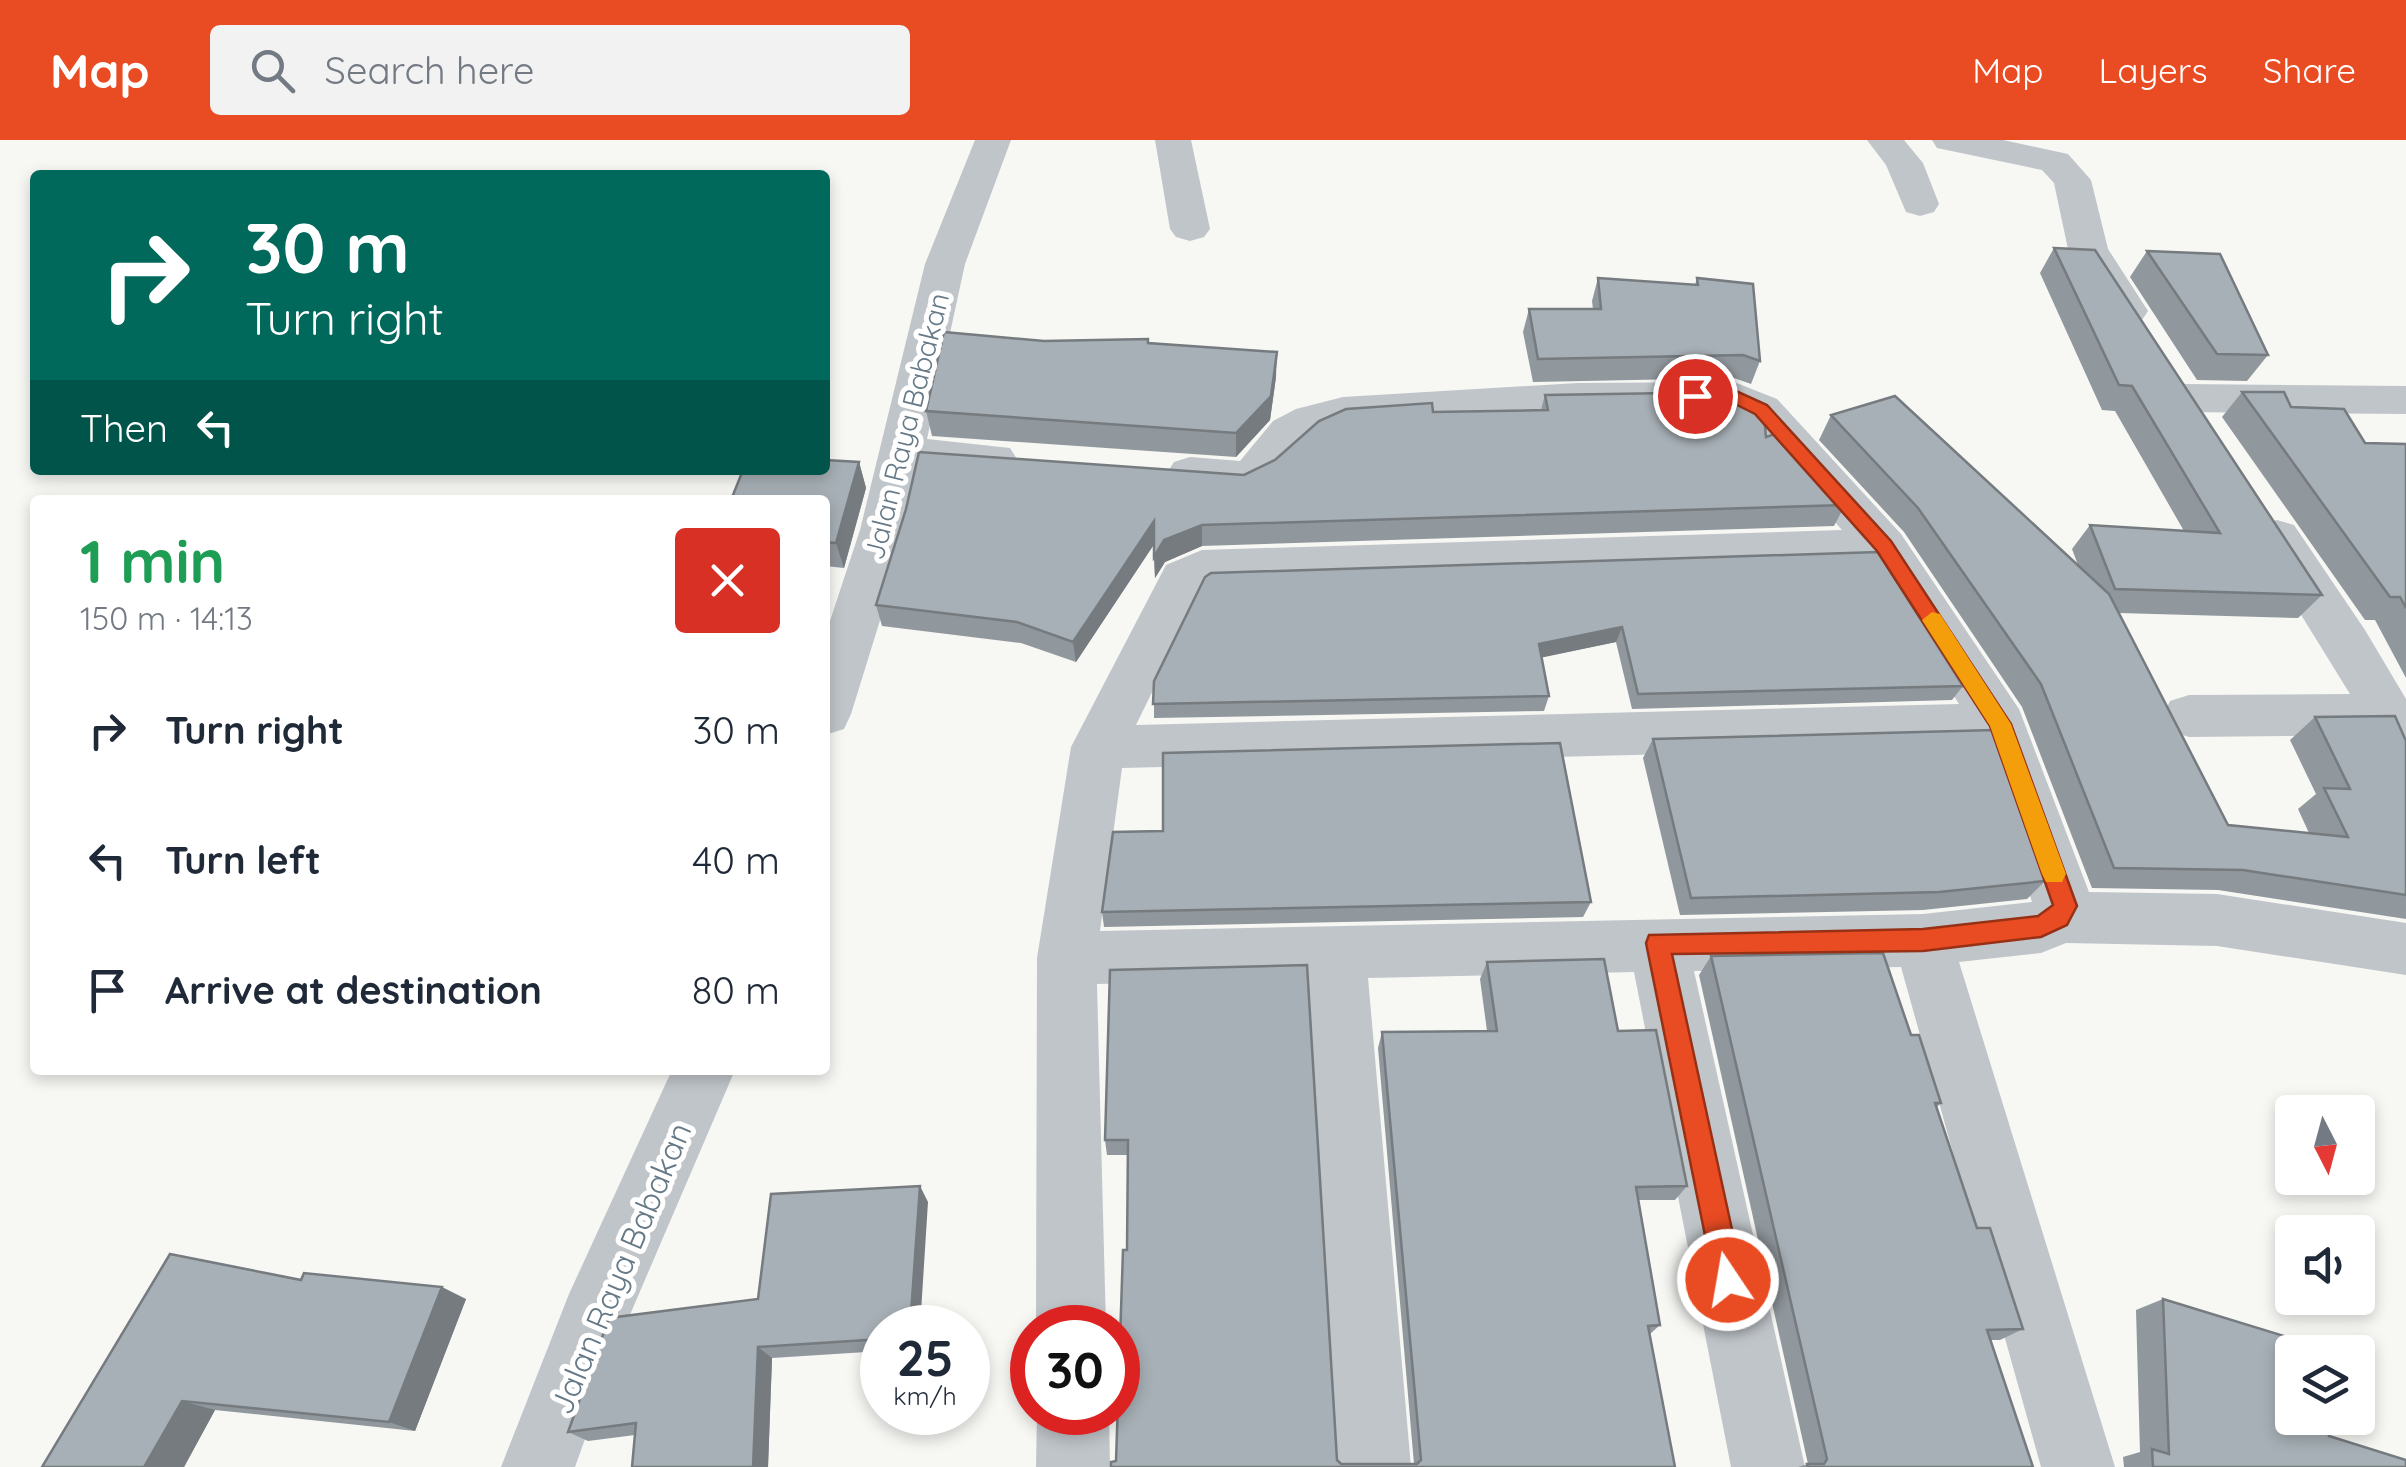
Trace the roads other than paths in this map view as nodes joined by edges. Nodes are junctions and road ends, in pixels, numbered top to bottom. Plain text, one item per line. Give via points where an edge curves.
1 (993, 140) edge
2 (1174, 140) edge
3 (1885, 140) edge
4 (1950, 140) edge
5 (1920, 204) dead end
6 (1190, 230) dead end
7 (2165, 371) junction
8 (2406, 400) edge
9 (2216, 447) edge
10 (902, 453) junction
11 (1035, 462) edge
12 (1149, 470) edge
13 (2250, 497) edge
14 (1884, 546) junction
15 (830, 698) edge
16 (2189, 716) dead end
17 (2000, 724) junction
18 (2397, 736) edge
19 (1098, 747) junction
20 (2058, 918) junction
21 (1923, 940) junction
22 (1658, 943) junction
23 (2406, 949) edge
24 (1336, 953) junction
25 (1067, 958) junction
26 (702, 1075) edge
27 (1072, 1305) edge
28 (1072, 1435) edge
29 (538, 1467) edge
30 (1073, 1467) edge
31 (1374, 1467) edge
32 (1768, 1467) edge
33 (2078, 1467) edge

1 - 10 street, Jalan Raya Babakan via 944,264
2 - 6 street
3 - 5 street via 1904,163
4 - 7 street via 2055,162 2072,180 2088,249
7 - 8 street
7 - 9 street
10 - 11 street
10 - 15 street, Jalan Raya Babakan
12 - 14 street via 1244,477 1289,432 1342,412 1734,396 1761,410
13 - 18 street via 2351,646
14 - 17 street
14 - 19 street via 1202,568 1183,578
16 - 18 street
17 - 19 street
17 - 20 street via 2065,906
19 - 25 street
20 - 21 street via 2041,926
20 - 23 street via 2217,920
21 - 22 street
21 - 33 street
22 - 24 street
22 - 32 street
24 - 25 street
24 - 31 street
25 - 27 street
26 - 29 street, Jalan Raya Babakan via 592,1318
28 - 30 street

